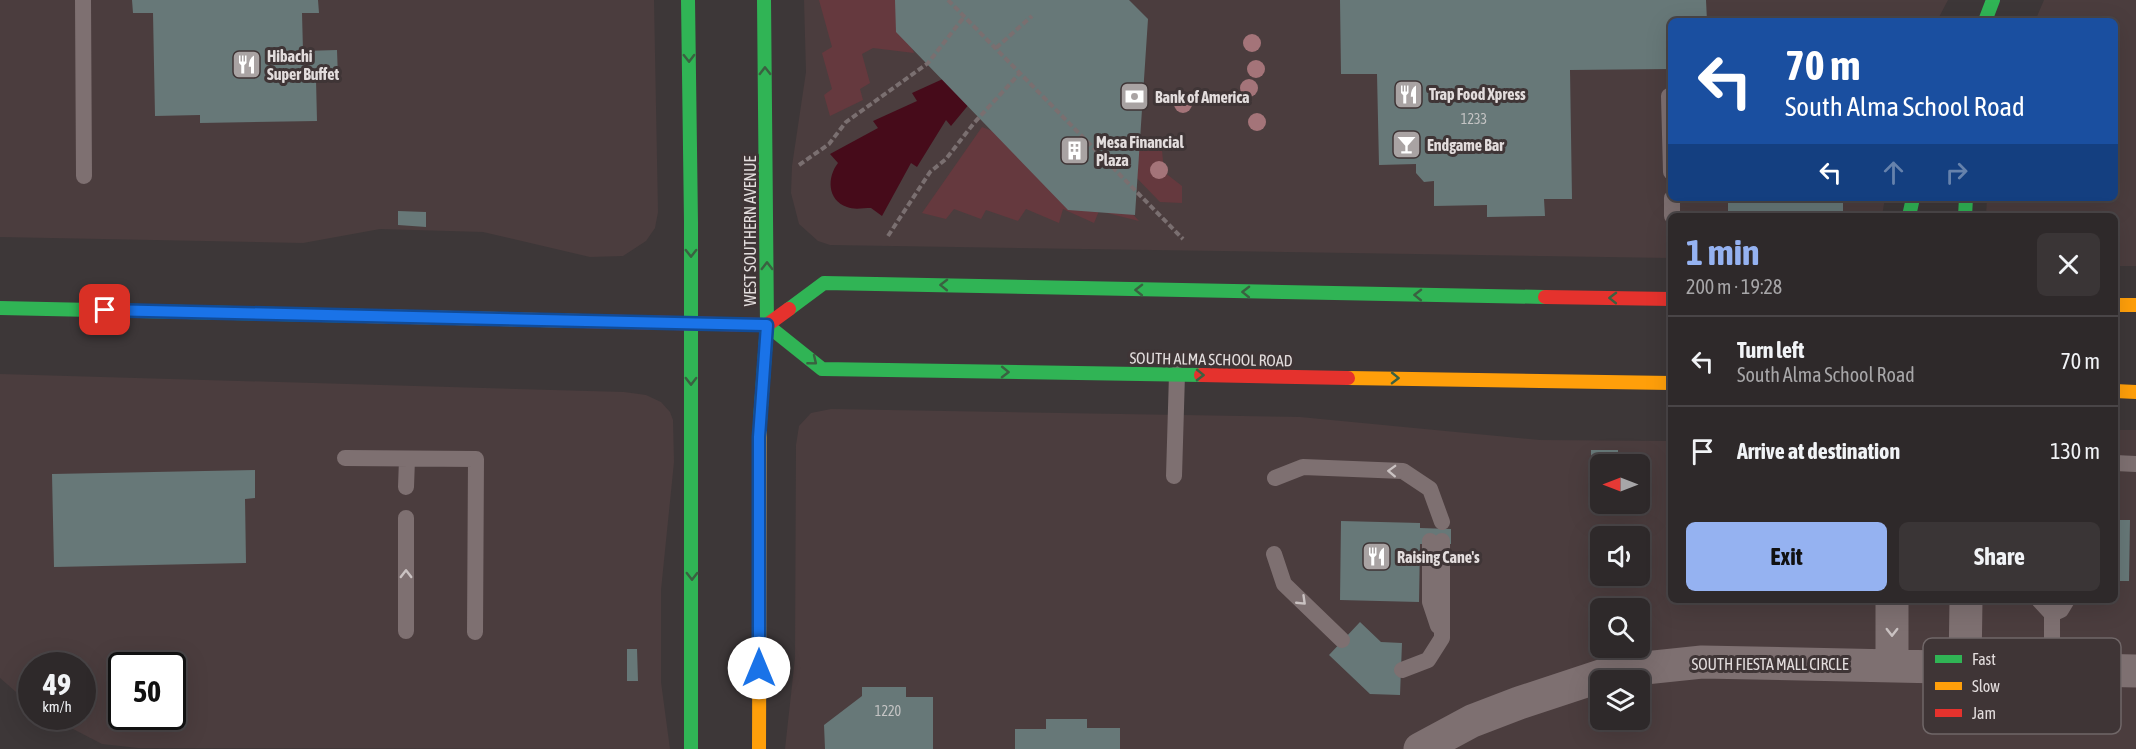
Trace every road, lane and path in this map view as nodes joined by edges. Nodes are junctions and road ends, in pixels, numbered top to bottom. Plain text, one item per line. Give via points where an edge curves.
1 (83, 0) edge
2 (688, 0) edge
3 (764, 0) edge
4 (948, 0) edge
5 (1993, 0) edge
6 (1032, 16) dead end
7 (964, 17) junction
8 (1986, 18) edge
9 (996, 48) junction
10 (1020, 73) junction
11 (798, 166) dead end
12 (84, 176) dead end
13 (888, 236) dead end
14 (1183, 239) dead end
15 (1668, 299) edge
16 (2118, 305) edge
17 (2136, 305) edge
18 (0, 308) edge
19 (691, 323) junction
20 (767, 325) junction
21 (1177, 374) junction
22 (1668, 383) edge
23 (2118, 391) edge
24 (2136, 392) edge
25 (345, 458) dead end
26 (407, 459) junction
27 (2118, 464) edge
28 (2136, 464) edge
29 (1174, 477) dead end
30 (1275, 478) dead end
31 (406, 487) dead end
32 (406, 518) dead end
33 (1436, 523) dead end
34 (1436, 541) dead end
35 (1274, 554) dead end
36 (1892, 603) edge
37 (1966, 603) edge
38 (2042, 603) edge
39 (2065, 603) edge
40 (2052, 614) junction
41 (406, 631) dead end
42 (475, 632) dead end
43 (1965, 638) edge
44 (2052, 638) edge
45 (1342, 640) dead end
46 (1892, 664) junction
47 (1923, 665) edge
48 (1402, 670) dead end
49 (2121, 671) edge
50 (2136, 671) edge
51 (691, 749) edge
52 (759, 749) edge
53 (1420, 749) edge

1 - 12 lane
2 -> 19 main road
20 -> 3 main road, WEST SOUTHERN AVENUE
4 - 7 path
5 - 8 main road
6 - 9 path
7 - 9 path
7 - 11 path via 928,63 846,122 829,144
9 - 10 path
10 - 13 path via 946,159 930,172
10 - 14 path
15 -> 20 main road via 824,283
16 - 17 main road
18 - 19 main road
19 - 20 main road
19 -> 51 main road
20 -> 21 main road, SOUTH ALMA SCHOOL ROAD via 822,369
20 - 52 main road, WEST SOUTHERN AVENUE via 759,437
21 -> 22 main road, SOUTH ALMA SCHOOL ROAD
21 - 29 lane
23 - 24 main road
25 - 26 lane
26 - 31 lane
26 - 42 lane via 476,459
27 - 28 lane
33 -> 30 lane via 1430,489 1403,471 1303,467
41 -> 32 lane
34 - 48 lane via 1430,602 1442,638 1428,660
35 -> 45 lane via 1284,584
36 -> 46 street
37 - 43 street
38 - 40 lane
39 - 40 lane
40 - 44 lane
46 - 47 street, SOUTH FIESTA MALL CIRCLE
46 - 53 street, SOUTH FIESTA MALL CIRCLE via 1702,662 1616,671 1472,721
49 - 50 street, SOUTH FIESTA MALL CIRCLE

